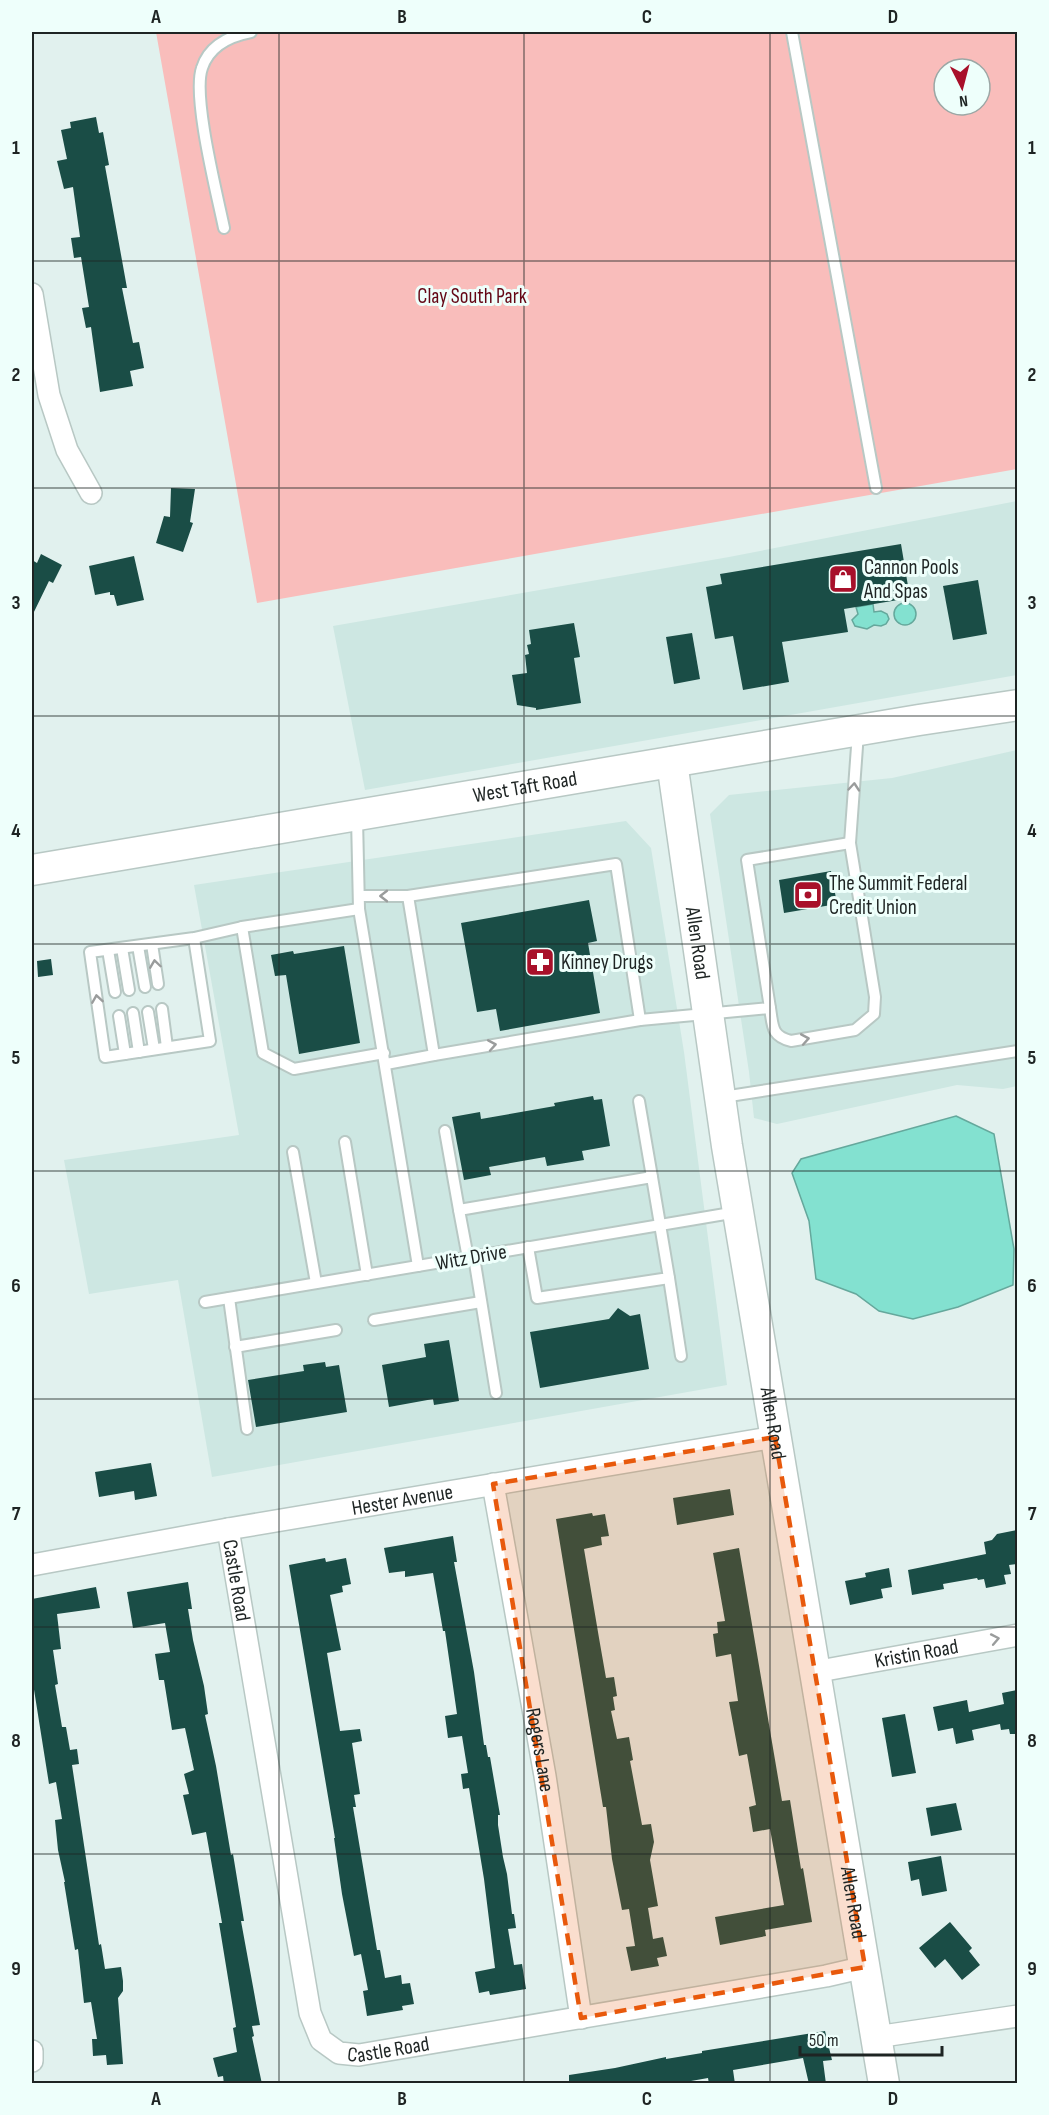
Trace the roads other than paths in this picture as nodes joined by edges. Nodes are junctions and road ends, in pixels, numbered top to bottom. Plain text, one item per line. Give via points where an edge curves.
1 (251, 32) edge
2 (792, 32) edge
3 (224, 228) dead end
4 (32, 294) edge
5 (876, 488) dead end
6 (91, 493) dead end
7 (1017, 705) edge
8 (859, 730) junction
9 (672, 762) junction
10 (357, 815) junction
11 (850, 843) junction
12 (32, 870) edge
13 (359, 896) junction
14 (408, 896) junction
15 (359, 909) junction
16 (242, 927) junction
17 (194, 938) junction
18 (152, 944) junction
19 (138, 946) junction
20 (122, 948) junction
21 (108, 950) junction
22 (158, 984) dead end
23 (144, 987) dead end
24 (129, 990) dead end
25 (115, 992) dead end
26 (770, 1008) junction
27 (162, 1009) dead end
28 (148, 1012) dead end
29 (133, 1013) dead end
30 (708, 1014) junction
31 (119, 1016) dead end
32 (640, 1020) junction
33 (167, 1047) junction
34 (154, 1049) junction
35 (1017, 1051) edge
36 (139, 1052) junction
37 (125, 1054) junction
38 (434, 1055) junction
39 (385, 1058) junction
40 (720, 1098) junction
41 (639, 1101) dead end
42 (445, 1131) dead end
43 (345, 1142) dead end
44 (293, 1152) dead end
45 (652, 1177) junction
46 (459, 1210) junction
47 (738, 1212) junction
48 (661, 1225) junction
49 (528, 1247) junction
50 (471, 1257) junction
51 (418, 1266) junction
52 (367, 1275) junction
53 (669, 1278) junction
54 (316, 1283) junction
55 (229, 1298) junction
56 (205, 1302) dead end
57 (482, 1302) junction
58 (374, 1320) dead end
59 (336, 1330) dead end
60 (235, 1347) junction
61 (681, 1356) dead end
62 (496, 1393) dead end
63 (247, 1429) dead end
64 (775, 1437) junction
65 (493, 1484) junction
66 (228, 1529) junction
67 (32, 1565) edge
68 (1017, 1635) edge
69 (814, 1672) junction
70 (865, 1967) junction
71 (1017, 2016) edge
72 (580, 2018) junction
73 (876, 2037) junction
74 (32, 2051) edge
75 (32, 2061) edge
76 (884, 2084) edge

1 - 3 lane via 235,35 215,47 202,69 200,100
2 - 5 lane
4 - 6 street via 49,395 67,450
7 - 8 street, West Taft Road
8 - 9 street, West Taft Road
11 -> 8 lane
9 - 10 street, West Taft Road
9 - 30 street, Allen Road
10 - 12 street, West Taft Road
10 - 13 lane
11 - 26 lane via 747,860
26 -> 11 lane via 774,1030 791,1041 855,1030 874,1014 875,998
14 -> 13 lane
13 - 15 lane
14 - 32 lane via 616,864
14 - 38 lane
15 - 16 lane
15 - 39 lane
16 - 17 lane
16 - 39 lane via 263,1053 294,1069
17 - 18 lane
17 - 33 lane via 210,1041
18 - 19 lane
22 -> 18 lane
19 - 20 lane
19 - 23 lane
20 - 21 lane
20 - 24 lane
21 - 25 lane
37 -> 21 lane via 105,1057 90,952
26 - 30 lane
27 - 33 lane
28 - 34 lane
29 - 36 lane
30 - 32 lane
30 - 40 street, Allen Road
31 - 37 lane
38 -> 32 lane
33 - 34 lane
34 - 36 lane
35 - 40 lane
36 - 37 lane
38 - 39 lane
39 - 51 lane
40 - 47 street, Allen Road
41 - 45 lane
42 - 46 lane
43 - 52 lane
44 - 54 lane
45 - 46 lane
45 - 48 lane
46 - 50 lane
47 - 48 lane, Witz Drive
47 - 64 street, Allen Road
48 - 49 lane, Witz Drive
48 - 53 lane
49 - 50 lane, Witz Drive
49 - 53 lane via 537,1298
50 - 51 lane, Witz Drive
50 - 57 lane
51 - 52 lane, Witz Drive
52 - 54 lane, Witz Drive
53 - 61 lane
54 - 55 lane, Witz Drive
55 - 56 lane, Witz Drive
55 - 60 lane
57 - 58 lane
57 - 62 lane
59 - 60 lane
60 - 63 lane
64 - 65 street, Hester Avenue
64 - 69 street, Allen Road
65 - 66 street, Hester Avenue
65 - 72 street, Rogers Lane via 545,1776
66 - 67 street, Hester Avenue
66 - 72 street, Castle Road via 310,2013 321,2040 339,2053 359,2055
69 -> 68 street, Kristin Road
69 - 70 street, Allen Road
70 - 72 street, Castle Road
70 - 73 street, Allen Road
71 - 73 street
73 - 76 street, Allen Road
74 - 75 street

